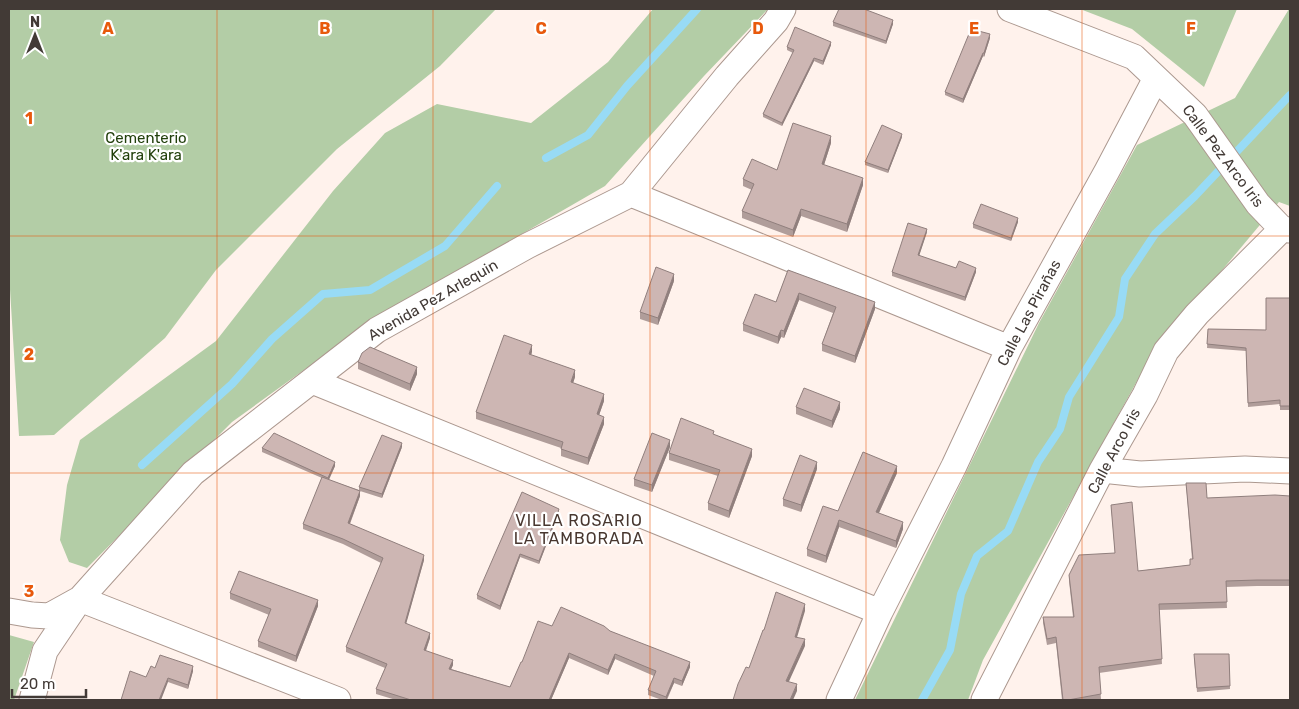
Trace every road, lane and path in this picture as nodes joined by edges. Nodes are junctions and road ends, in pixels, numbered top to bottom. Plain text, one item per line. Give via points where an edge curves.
1 (783, 9) edge
2 (1010, 9) edge
3 (1156, 78) junction
4 (631, 194) junction
5 (1286, 230) edge
6 (1009, 348) junction
7 (312, 381) junction
8 (1102, 470) junction
9 (1290, 471) edge
10 (80, 599) junction
11 (9, 611) edge
12 (880, 612) junction
13 (32, 700) edge
14 (338, 700) edge
15 (839, 700) edge
16 (984, 700) edge

1 - 4 street, Avenida Pez Arlequin
2 - 3 street via 1134,57
3 - 5 street, Calle Pez Arco Iris via 1195,115 1258,204
3 - 6 street, Calle Las Pirañas
4 - 6 street
4 - 7 street, Avenida Pez Arlequin via 527,246 377,330
5 - 8 street, Calle Arco Iris via 1197,314 1166,351
6 - 12 street, Calle Las Pirañas
7 - 10 street, Avenida Pez Arlequin via 193,473
7 - 12 street
8 - 9 street via 1140,474 1245,469
8 - 16 street, Calle Arco Iris
10 - 11 street, Avenida Pez Arlequin via 49,616
10 - 13 street, Avenida Pez Arlequin via 45,651
10 - 14 street
12 - 15 street, Calle Las Pirañas

